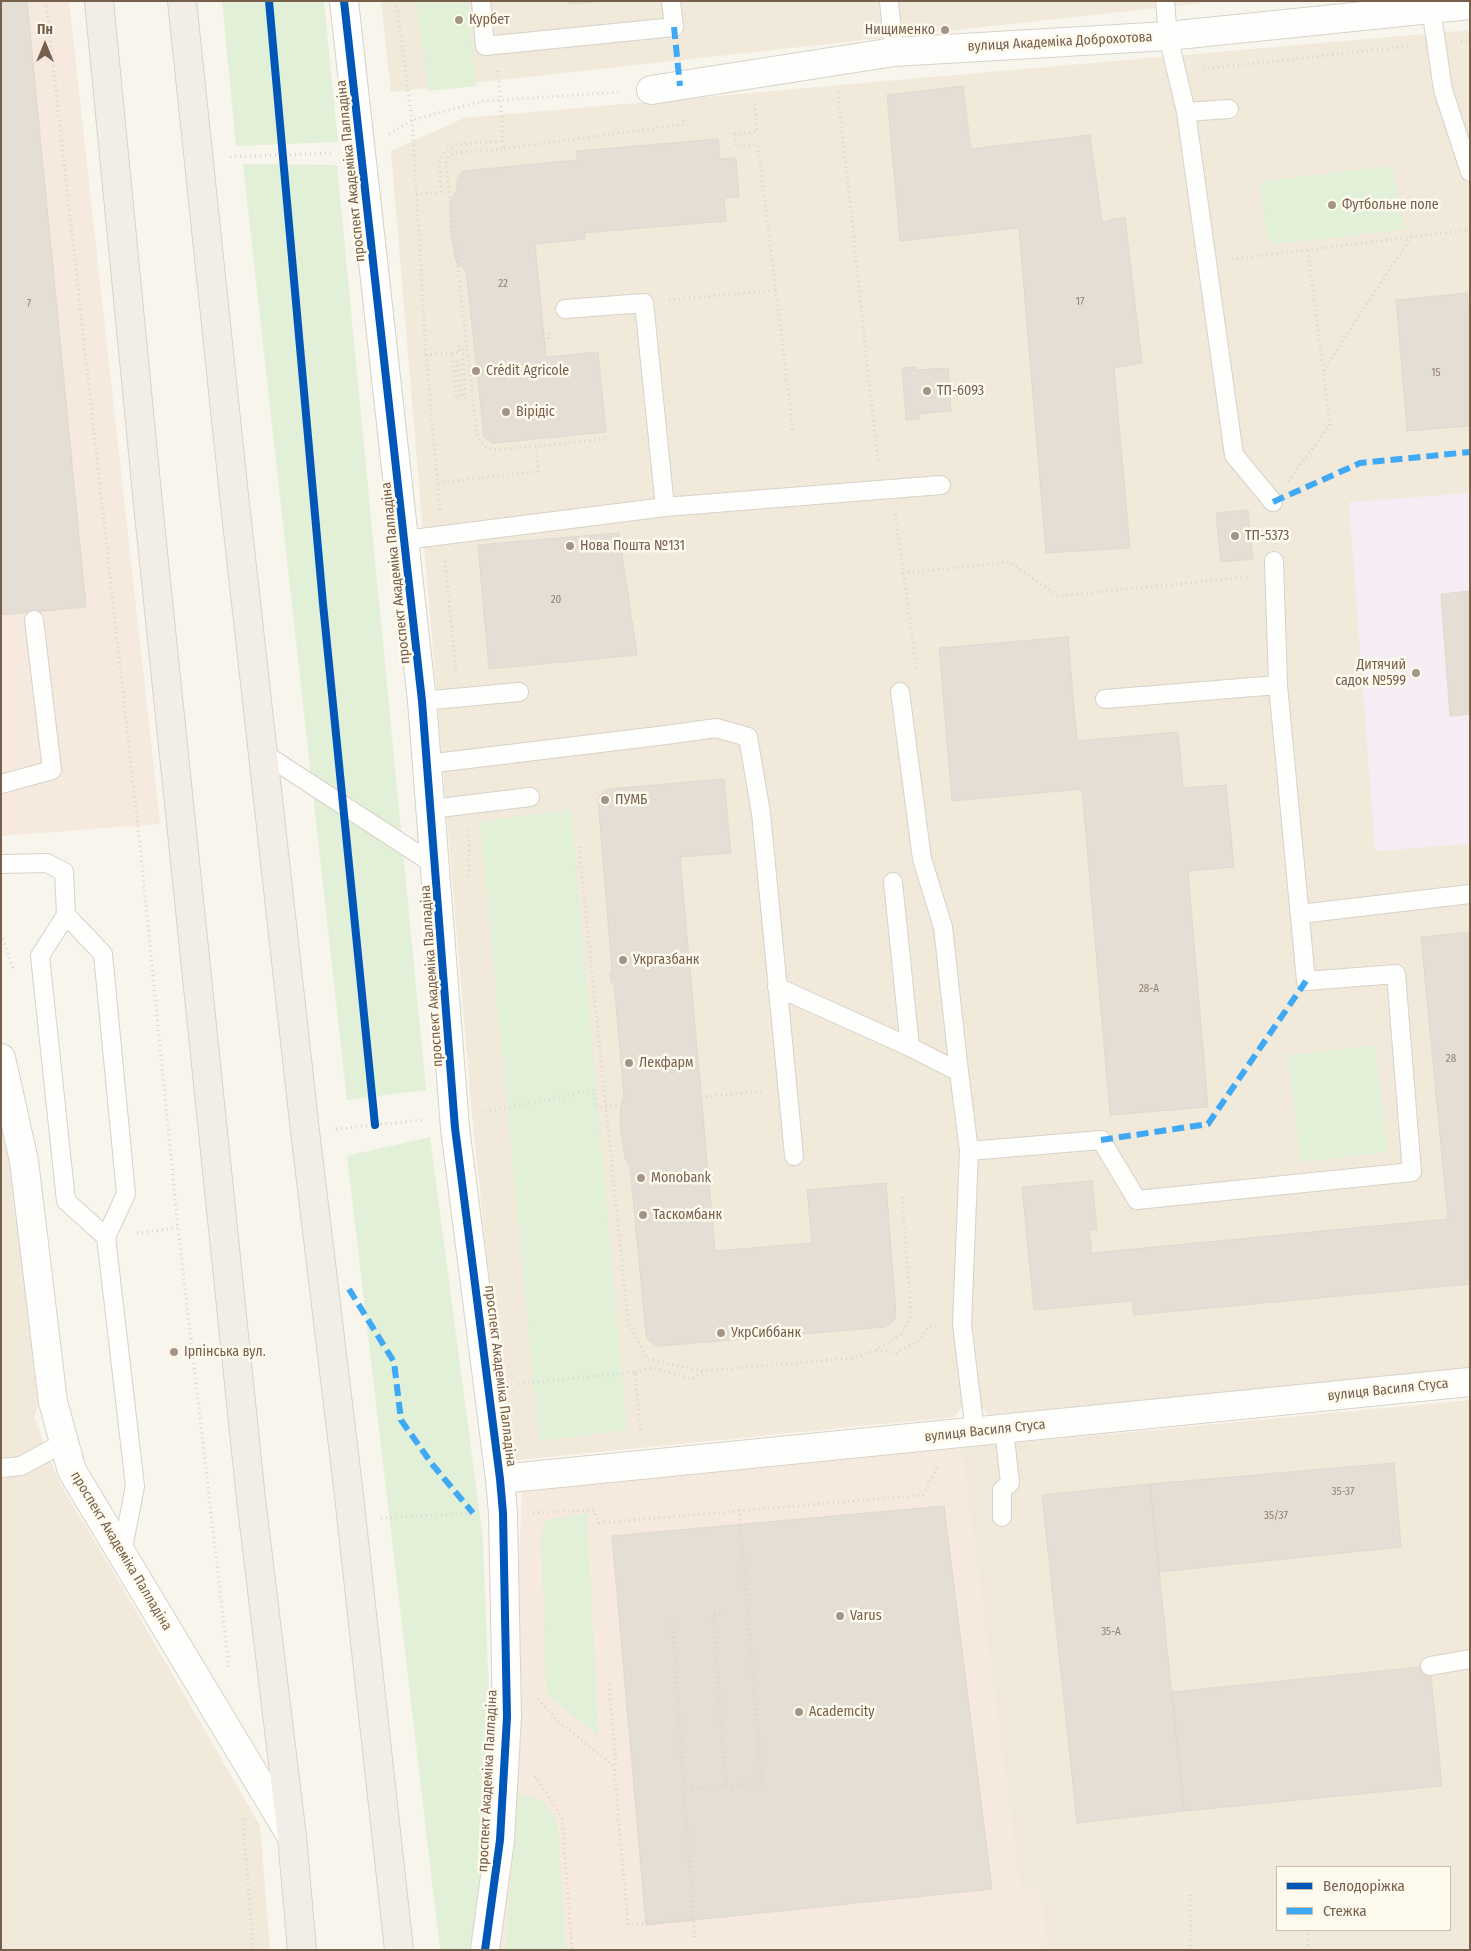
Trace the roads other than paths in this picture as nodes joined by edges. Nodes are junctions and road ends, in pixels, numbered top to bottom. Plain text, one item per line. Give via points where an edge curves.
1 (99, 1) edge
2 (182, 1) edge
3 (344, 1) edge
4 (481, 1) edge
5 (672, 1) edge
6 (889, 1) edge
7 (1165, 1) edge
8 (1430, 5) edge
9 (1470, 5) edge
10 (1168, 36) junction
11 (894, 52) junction
12 (651, 90) road end
13 (1228, 108) dead end
14 (1186, 112) junction
15 (1470, 172) edge
16 (566, 308) dead end
17 (941, 485) dead end
18 (1273, 502) road end
19 (666, 508) junction
20 (405, 540) junction
21 (1274, 568) road end
22 (34, 620) dead end
23 (1278, 685) junction
24 (519, 692) dead end
25 (900, 692) dead end
26 (1105, 699) dead end
27 (422, 701) junction
28 (263, 753) junction
29 (427, 764) junction
30 (1, 784) edge
31 (530, 797) dead end
32 (431, 810) junction
33 (1, 864) edge
34 (435, 865) junction
35 (893, 882) dead end
36 (1470, 894) edge
37 (1300, 914) junction
38 (66, 915) junction
39 (777, 987) junction
40 (910, 1047) junction
41 (1, 1058) edge
42 (958, 1072) junction
43 (969, 1150) junction
44 (794, 1156) dead end
45 (106, 1238) junction
46 (1470, 1382) edge
47 (1004, 1429) junction
48 (975, 1432) junction
49 (63, 1442) junction
50 (1, 1468) edge
51 (500, 1479) junction
52 (1002, 1517) dead end
53 (122, 1553) junction
54 (1470, 1659) edge
55 (1430, 1666) dead end
56 (292, 1837) junction
57 (302, 1950) edge
58 (399, 1950) edge
59 (485, 1950) edge

1 - 56 highway, проспект Академіка Палладіна via 230,1300
2 - 28 highway
3 - 20 street, проспект Академіка Палладіна
4 - 5 lane via 485,46 674,27
6 - 11 lane
7 - 10 lane
8 - 9 street, вулиця Академіка Доброхотова
8 - 10 street, вулиця Академіка Доброхотова
8 - 15 lane via 1439,90
10 - 11 street, вулиця Академіка Доброхотова
10 - 14 lane
11 - 12 street, вулиця Академіка Доброхотова
13 - 14 lane
14 - 18 lane via 1234,454
16 - 19 lane via 644,303
17 - 19 lane
19 - 20 lane
20 - 27 street, проспект Академіка Палладіна
21 - 23 lane
22 - 30 lane via 52,770
23 - 26 lane
23 - 37 lane
24 - 27 lane
25 - 42 lane via 922,859 942,926
27 - 29 street, проспект Академіка Палладіна
28 - 34 lane
28 - 58 highway
29 - 32 street, проспект Академіка Палладіна
29 - 39 lane via 716,728 748,737 762,813
31 - 32 lane
32 - 34 street, проспект Академіка Палладіна
33 - 38 lane via 46,863 64,872
34 - 51 street, проспект Академіка Палладіна via 455,1128
35 - 40 lane
36 - 37 lane
37 - 43 lane via 1306,981 1396,974 1412,1172 1138,1200 1101,1140
38 - 45 lane via 103,954 126,1194
38 - 45 lane via 40,956 66,1201
39 - 40 lane
39 - 44 lane
40 - 42 lane
41 - 49 street, проспект Академіка Палладіна via 24,1160 53,1402
42 - 43 lane
43 - 48 lane via 962,1324
45 - 53 lane via 135,1486
46 - 47 street, вулиця Василя Стуса
47 - 48 street, вулиця Василя Стуса
47 - 52 lane via 1010,1483 1002,1490
48 - 51 street, вулиця Василя Стуса
49 - 50 lane via 21,1466
49 - 53 street, проспект Академіка Палладіна via 72,1472
51 - 59 street, проспект Академіка Палладіна via 507,1717 500,1840
53 - 56 street, проспект Академіка Палладіна
54 - 55 lane
56 - 57 highway, проспект Академіка Палладіна

